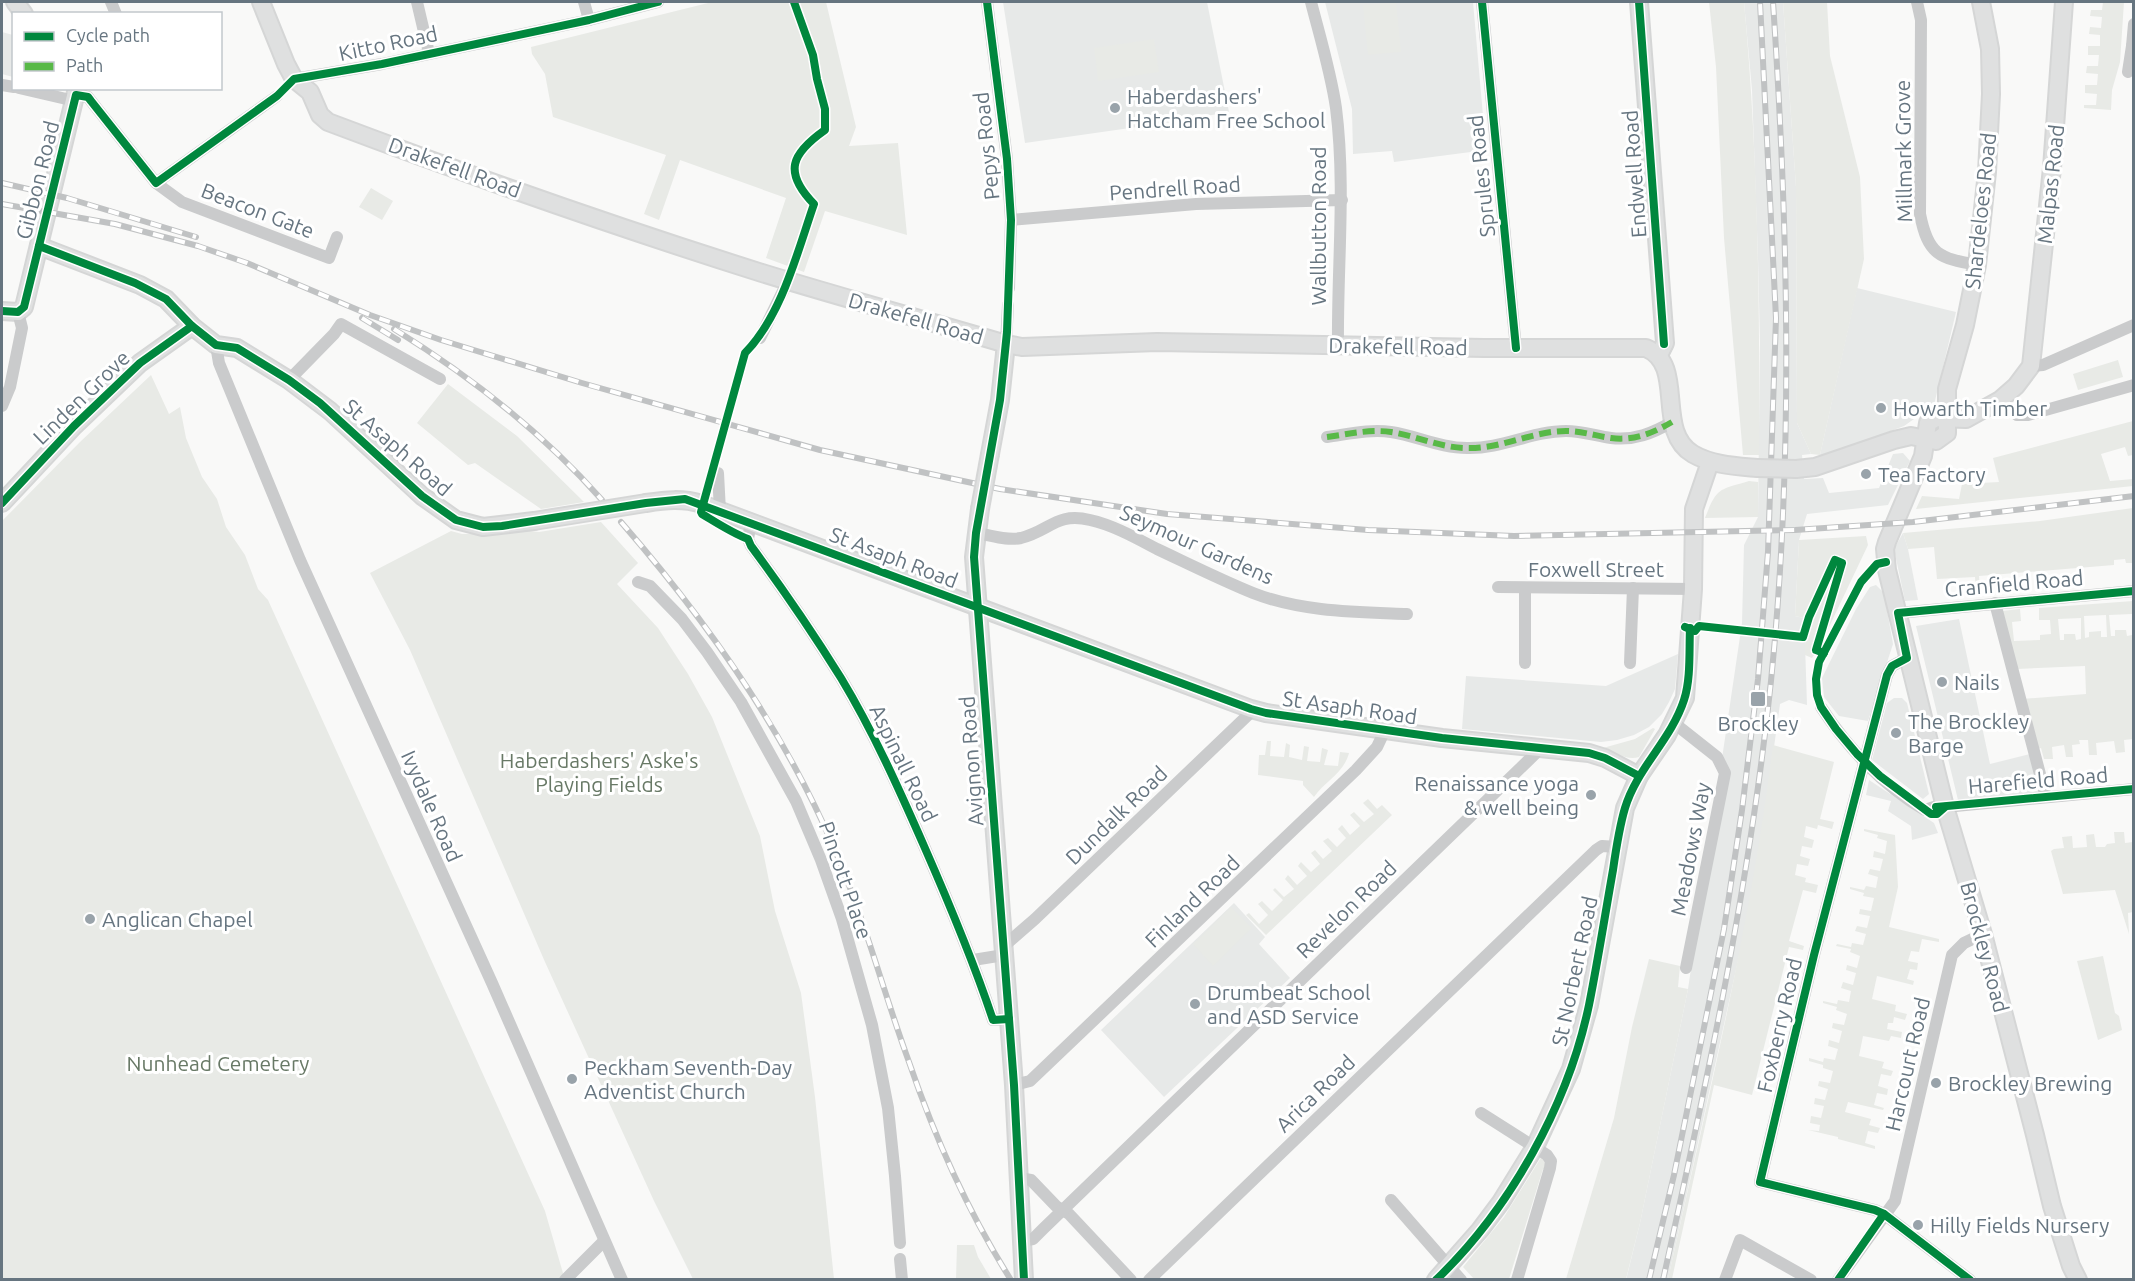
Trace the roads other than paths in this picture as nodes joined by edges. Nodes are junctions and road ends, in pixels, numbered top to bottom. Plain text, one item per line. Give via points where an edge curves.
1 (261, 2) edge
2 (417, 2) edge
3 (584, 2) edge
4 (658, 2) edge
5 (987, 2) edge
6 (1311, 2) edge
7 (1482, 2) edge
8 (1639, 2) edge
9 (1917, 2) edge
10 (1981, 2) edge
11 (2064, 2) edge
12 (589, 20) junction
13 (2133, 24) edge
14 (2133, 46) edge
15 (429, 53) junction
16 (2128, 72) dead end
17 (294, 80) junction
18 (35, 90) edge
19 (76, 95) edge
20 (278, 96) dead end
21 (156, 183) junction
22 (1342, 200) junction
23 (1011, 220) junction
24 (337, 237) dead end
25 (39, 246) junction
26 (1977, 265) junction
27 (788, 280) junction
28 (1008, 288) dead end
29 (1008, 305) dead end
30 (10, 312) edge
31 (2133, 325) edge
32 (192, 326) junction
33 (760, 338) dead end
34 (1006, 344) junction
35 (216, 345) junction
36 (1338, 346) junction
37 (1516, 348) junction
38 (1659, 354) junction
39 (2031, 366) junction
40 (440, 379) dead end
41 (289, 380) junction
42 (2133, 385) edge
43 (2000, 400) junction
44 (2, 406) edge
45 (1946, 418) junction
46 (1672, 422) junction
47 (1327, 437) dead end
48 (1925, 440) junction
49 (1710, 462) junction
50 (718, 473) dead end
51 (2, 503) edge
52 (720, 511) junction
53 (751, 522) junction
54 (976, 533) junction
55 (638, 582) dead end
56 (1498, 587) dead end
57 (1526, 588) junction
58 (1633, 588) junction
59 (1693, 589) junction
60 (2133, 591) edge
61 (1995, 603) junction
62 (978, 608) junction
63 (1898, 613) junction
64 (1407, 614) dead end
65 (1907, 658) junction
66 (1526, 663) dead end
67 (1630, 663) dead end
68 (1821, 706) dead end
69 (1251, 709) junction
70 (1674, 723) junction
71 (1385, 730) junction
72 (1535, 747) junction
73 (1864, 760) junction
74 (1639, 776) junction
75 (2133, 789) edge
76 (2046, 797) junction
77 (1945, 807) junction
78 (1617, 847) junction
79 (1983, 934) junction
80 (1004, 950) junction
81 (973, 960) junction
82 (1686, 968) dead end
83 (1001, 1019) junction
84 (1014, 1085) junction
85 (1481, 1113) dead end
86 (1535, 1147) junction
87 (1019, 1178) junction
88 (1391, 1200) dead end
89 (1063, 1210) junction
90 (1884, 1214) junction
91 (604, 1241) junction
92 (1022, 1241) junction
93 (900, 1243) dead end
94 (900, 1259) dead end
95 (1449, 1267) junction
96 (565, 1280) edge
97 (622, 1280) edge
98 (902, 1280) edge
99 (1024, 1280) edge
100 (1131, 1280) edge
101 (1149, 1280) edge
102 (1436, 1280) edge
103 (1461, 1280) edge
104 (1517, 1280) edge
105 (1725, 1280) edge
106 (1811, 1280) edge
107 (1838, 1280) edge
108 (1970, 1280) edge
109 (2078, 1280) edge

1 - 17 street, Drakefell Road
2 - 15 street
3 - 12 street
4 - 12 street, Kitto Road
5 - 23 street, Pepys Road
6 - 22 street, Wallbutton Road via 1336,108
7 - 37 street, Sprules Road
8 - 38 street, Endwell Road via 1665,343
9 - 26 street, Millmark Grove via 1923,228 1936,252 1949,260
10 - 26 street, Shardeloes Road via 1990,49 1991,94
11 - 39 street, Malpas Road via 2052,168
12 - 15 street, Kitto Road
13 - 14 street
14 - 16 street
15 - 17 street, Kitto Road
17 - 27 street, Drakefell Road via 308,90 320,115 328,122 644,234
18 - 19 street
19 - 21 street via 92,101
19 - 25 street, Gibbon Road
20 - 21 street
21 - 24 street, Beacon Gate via 182,202 329,258
22 - 23 street, Pendrell Road via 1196,204
22 - 36 street, Wallbutton Road
23 - 28 street, Pepys Road
25 - 30 street, Gibbon Road via 24,307
25 - 32 street via 140,285 166,299
26 - 45 street, Shardeloes Road via 1947,389
27 - 33 street
27 - 34 street, Drakefell Road
29 - 34 street
30 - 44 street, Gibbon Road via 22,328 14,388
31 - 39 street via 2043,365
32 - 35 street
32 - 51 street, Linden Grove via 140,363
34 - 36 street, Drakefell Road
34 - 54 street, Avignon Road, bridge
35 - 41 street, St Asaph Road via 237,348
35 - 91 street, Ivydale Road via 219,363 300,560
36 - 37 street, Drakefell Road
37 - 38 street, Drakefell Road via 1647,348
38 - 46 street, Endwell Road via 1666,369
39 - 43 street
40 - 41 street via 341,324
41 - 52 street, St Asaph Road, bridge via 330,411 422,496 456,520 483,527 686,499
42 - 43 street via 2028,415 2016,415
43 - 45 street via 1966,419
45 - 48 street, Shardeloes Road via 1947,433 1936,441
46 - 47 street via 1638,438 1558,431 1480,448 1454,448 1382,431
46 - 49 street, Endwell Road via 1679,440 1691,453
48 - 49 street, Endwell Road, bridge via 1911,436 1893,440 1815,467 1796,469
48 - 63 street, Brockley Road via 1923,456 1885,549
49 - 59 street, St Norbert Road via 1694,509
50 - 52 street
52 - 53 street, St Asaph Road
53 - 62 street, St Asaph Road
53 - 81 street, Aspinall Road via 751,546 842,680 875,741
54 - 62 street, Avignon Road
54 - 64 street, Seymour Gardens via 1019,538 1056,521 1080,518 1128,534 1192,566 1278,601
55 - 93 street, Pincott Place via 650,586 682,619 736,694 796,801 821,860 872,1025 888,1108
56 - 57 street, Foxwell Street
57 - 58 street, Foxwell Street
57 - 66 street
58 - 59 street, Foxwell Street
58 - 67 street
59 - 70 street, St Norbert Road via 1685,698
60 - 61 street, Cranfield Road
61 - 63 street, Cranfield Road
61 - 76 street
62 - 69 street, St Asaph Road
62 - 80 street, Avignon Road
63 - 65 street, Brockley Road
65 - 73 street, Foxberry Road via 1892,666 1887,675
65 - 77 street, Brockley Road
68 - 73 street, Harefield Road
69 - 71 street, St Asaph Road
69 - 80 street, Dundalk Road
70 - 74 street, St Norbert Road
70 - 82 street, Meadows Way via 1718,758 1725,773
71 - 72 street, St Asaph Road
71 - 84 street, Finland Road via 1377,747 1356,770 1143,976 1030,1082
72 - 74 street, St Asaph Road via 1597,755
72 - 89 street, Revelon Road via 1535,754
73 - 77 street, Harefield Road via 1925,810
73 - 90 street, Foxberry Road via 1760,1182
74 - 78 street, St Norbert Road via 1625,808
75 - 76 street, Harefield Road
76 - 77 street, Harefield Road
77 - 79 street, Brockley Road
78 - 86 street, St Norbert Road via 1582,1035 1563,1089
78 - 101 street, Arica Road via 1602,846 1596,850
79 - 90 street, Harcourt Road via 1964,943 1952,955 1895,1201
79 - 109 street, Brockley Road via 2052,1206
80 - 81 street
80 - 83 street, Avignon Road
81 - 83 street, Aspinall Road
83 - 84 street, Avignon Road
84 - 87 street, Avignon Road
85 - 86 street
86 - 95 street, St Norbert Road via 1487,1221
86 - 104 street via 1547,1155 1551,1168
87 - 89 street via 1031,1180
87 - 92 street, Avignon Road
88 - 95 street
89 - 92 street, Revelon Road via 1033,1239
89 - 100 street
90 - 107 street, Harcourt Road
90 - 108 street, Foxberry Road
91 - 96 street
91 - 97 street, Ivydale Road
92 - 99 street, Avignon Road
94 - 98 street
95 - 102 street, St Norbert Road
95 - 103 street
105 - 106 street via 1740,1240

